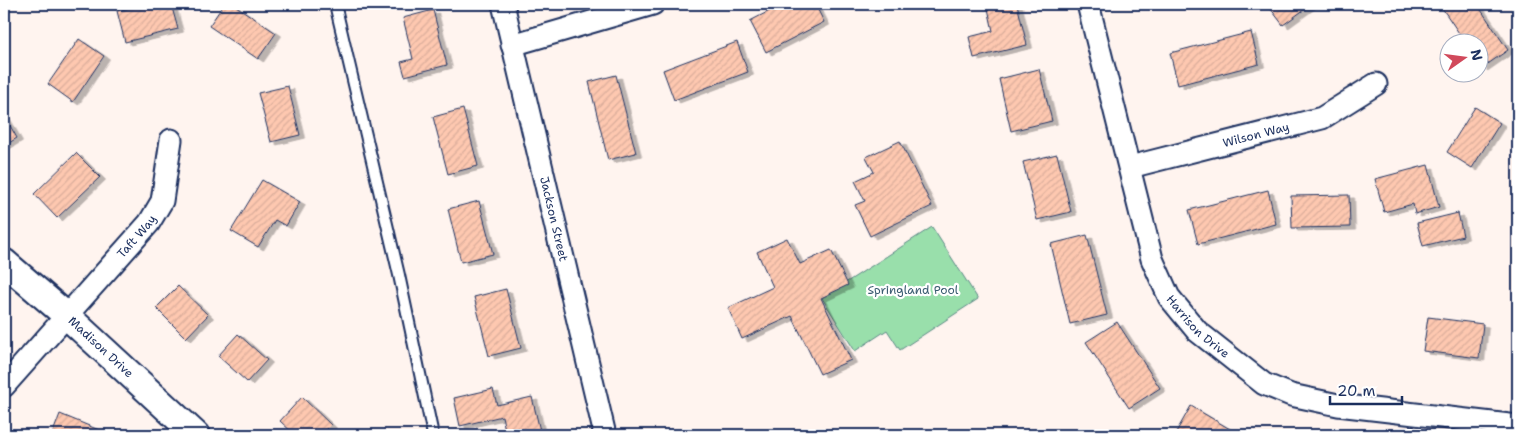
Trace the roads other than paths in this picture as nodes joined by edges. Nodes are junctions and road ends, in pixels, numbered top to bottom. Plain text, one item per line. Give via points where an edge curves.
1 (336, 4) edge
2 (503, 4) edge
3 (653, 4) edge
4 (1088, 4) edge
5 (512, 46) junction
6 (1376, 84) dead end
7 (171, 140) dead end
8 (1130, 167) junction
9 (4, 262) edge
10 (67, 316) junction
11 (4, 386) edge
12 (1518, 426) edge
13 (196, 435) edge
14 (433, 435) edge
15 (605, 435) edge

1 - 14 lane
2 - 5 street, Jackson Street
3 - 5 street
4 - 8 street, Harrison Drive
5 - 15 street, Jackson Street
6 - 8 street, Wilson Way via 1322,118
7 - 10 street, Taft Way via 162,201 149,223
8 - 12 street, Harrison Drive via 1152,259 1169,297 1197,331 1264,384 1291,396 1338,405
9 - 10 street, Madison Drive
10 - 11 street, Taft Way
10 - 13 street, Madison Drive

